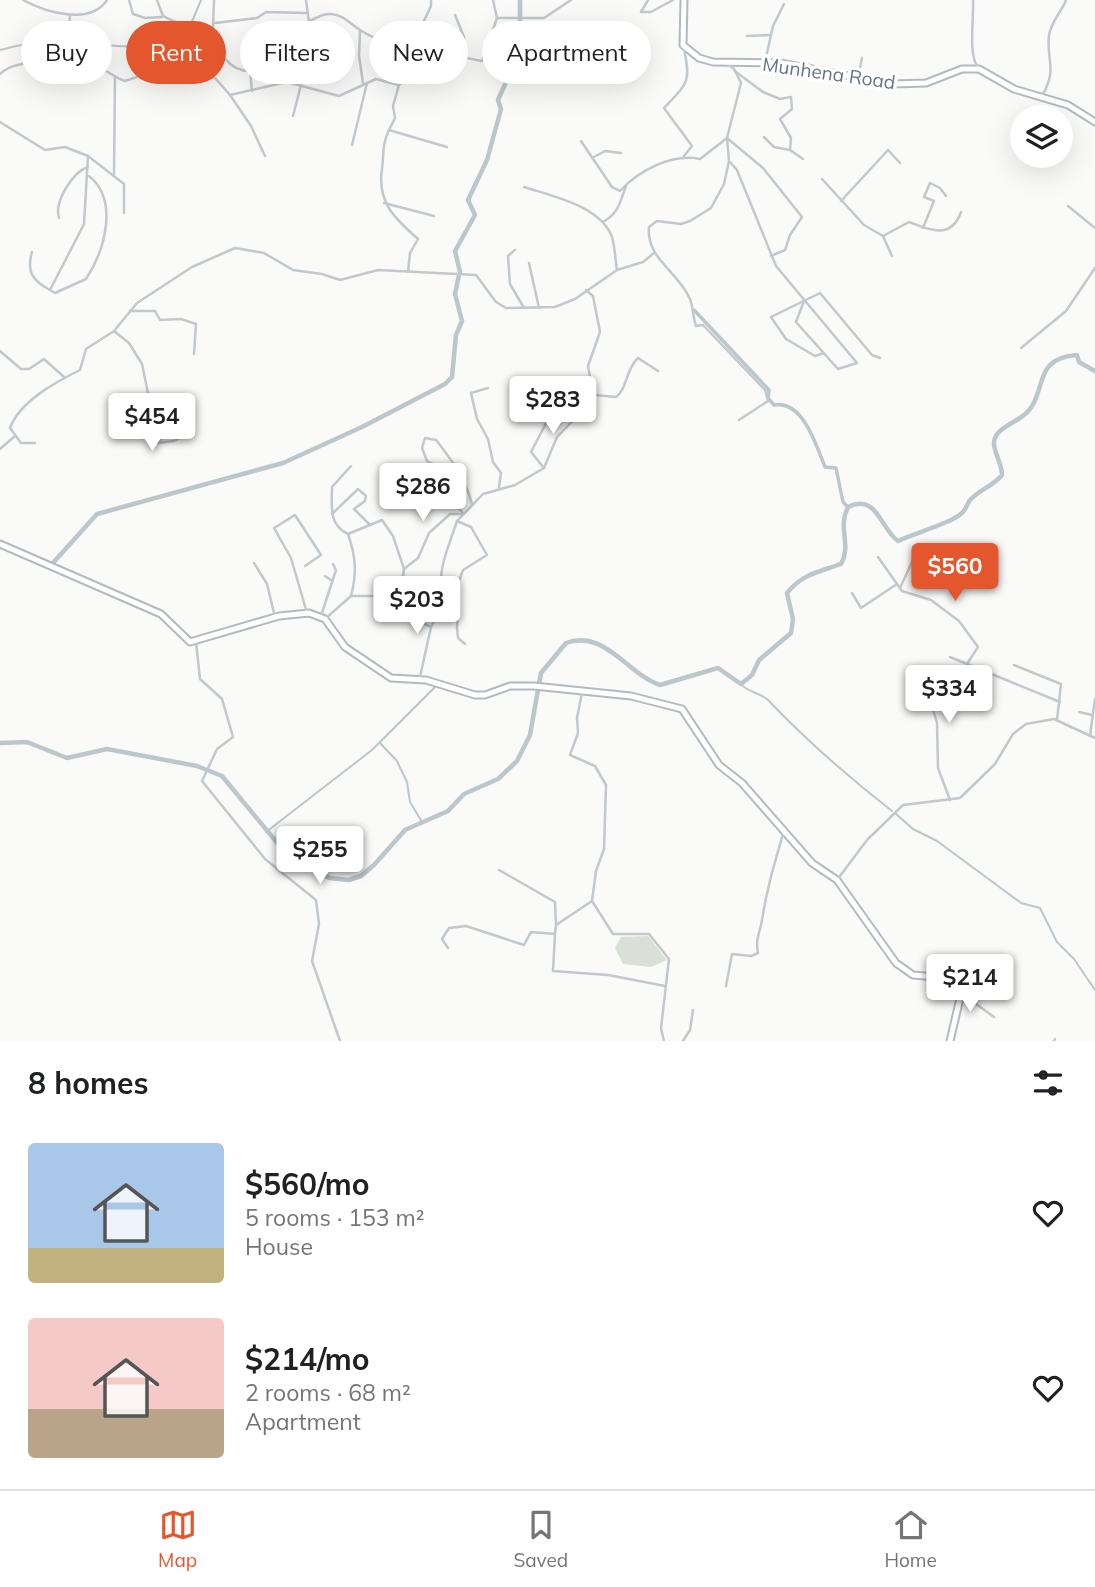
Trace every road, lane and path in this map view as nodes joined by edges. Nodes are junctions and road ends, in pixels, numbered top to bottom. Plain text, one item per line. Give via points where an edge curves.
1 (23, 0) edge
2 (107, 0) edge
3 (129, 0) edge
4 (157, 0) edge
5 (214, 0) edge
6 (306, 0) edge
7 (430, 0) edge
8 (493, 0) edge
9 (571, 0) edge
10 (648, 0) edge
11 (673, 0) edge
12 (684, 0) edge
13 (972, 0) edge
14 (1066, 0) edge
15 (784, 4) dead end
16 (307, 13) junction
17 (70, 15) junction
18 (456, 15) dead end
19 (163, 16) junction
20 (498, 18) junction
21 (69, 21) edge
22 (174, 21) edge
23 (215, 21) edge
24 (310, 21) joint
25 (348, 21) edge
26 (424, 21) edge
27 (458, 21) edge
28 (226, 22) edge
29 (355, 27) edge
30 (360, 31) junction
31 (369, 34) edge
32 (771, 35) junction
33 (747, 36) dead end
34 (683, 45) junction
35 (226, 58) edge
36 (862, 58) dead end
37 (468, 59) edge
38 (726, 62) junction
39 (765, 62) junction
40 (21, 65) edge
41 (979, 69) junction
42 (240, 70) edge
43 (736, 72) junction
44 (0, 74) edge
45 (112, 75) edge
46 (115, 77) junction
47 (858, 80) junction
48 (365, 83) junction
49 (251, 84) edge
50 (300, 85) junction
51 (399, 85) joint
52 (252, 91) junction
53 (230, 95) junction
54 (1042, 96) junction
55 (293, 116) dead end
56 (0, 122) edge
57 (1095, 122) edge
58 (389, 130) junction
59 (764, 137) dead end
60 (727, 138) junction
61 (581, 142) dead end
62 (352, 145) dead end
63 (447, 147) dead end
64 (790, 150) junction
65 (621, 153) dead end
66 (88, 156) junction
67 (265, 156) dead end
68 (684, 156) junction
69 (592, 158) junction
70 (803, 159) dead end
71 (729, 161) junction
72 (900, 163) dead end
73 (88, 167) junction
74 (114, 174) junction
75 (89, 176) junction
76 (822, 179) dead end
77 (627, 183) junction
78 (524, 187) dead end
79 (946, 196) dead end
80 (841, 201) junction
81 (384, 203) junction
82 (1068, 206) dead end
83 (961, 212) dead end
84 (124, 213) dead end
85 (434, 216) dead end
86 (58, 218) dead end
87 (603, 222) junction
88 (923, 228) junction
89 (1095, 228) edge
90 (883, 236) junction
91 (515, 250) dead end
92 (32, 252) dead end
93 (653, 253) junction
94 (771, 256) junction
95 (892, 256) dead end
96 (529, 264) dead end
97 (1095, 268) edge
98 (617, 270) junction
99 (408, 272) junction
100 (50, 290) junction
101 (586, 290) junction
102 (804, 301) junction
103 (524, 308) junction
104 (539, 308) junction
105 (130, 311) junction
106 (114, 331) junction
107 (1021, 348) dead end
108 (0, 351) edge
109 (824, 353) junction
110 (194, 354) dead end
111 (880, 358) dead end
112 (658, 371) dead end
113 (64, 377) junction
114 (488, 388) dead end
115 (595, 395) junction
116 (556, 404) dead end
117 (739, 420) dead end
118 (167, 422) junction
119 (15, 436) junction
120 (35, 443) dead end
121 (0, 449) edge
122 (351, 466) dead end
123 (544, 468) junction
124 (458, 469) junction
125 (499, 487) junction
126 (417, 497) dead end
127 (472, 504) junction
128 (462, 513) junction
129 (332, 514) junction
130 (457, 521) junction
131 (370, 525) junction
132 (348, 534) junction
133 (0, 544) edge
134 (918, 548) dead end
135 (878, 557) dead end
136 (254, 563) dead end
137 (333, 564) dead end
138 (305, 566) dead end
139 (404, 569) junction
140 (325, 576) dead end
141 (331, 580) junction
142 (897, 584) junction
143 (900, 588) junction
144 (852, 593) dead end
145 (351, 596) junction
146 (384, 596) junction
147 (443, 604) junction
148 (307, 613) junction
149 (458, 614) junction
150 (275, 617) junction
151 (323, 617) junction
152 (431, 628) junction
153 (196, 642) junction
154 (465, 644) dead end
155 (950, 657) dead end
156 (1014, 665) dead end
157 (966, 666) junction
158 (420, 679) junction
159 (582, 693) junction
160 (1095, 699) edge
161 (1059, 702) junction
162 (1079, 712) dead end
163 (1092, 715) junction
164 (1057, 720) junction
165 (1090, 736) junction
166 (1095, 738) edge
167 (950, 800) junction
168 (784, 830) junction
169 (499, 870) dead end
170 (837, 880) junction
171 (592, 901) junction
172 (556, 925) junction
173 (555, 934) junction
174 (448, 948) dead end
175 (666, 986) junction
176 (726, 986) dead end
177 (961, 993) junction
178 (693, 1010) dead end
179 (994, 1017) dead end
180 (340, 1041) edge
181 (664, 1041) edge
182 (683, 1041) edge
183 (950, 1041) edge

1 - 17 street
2 - 17 street via 94,10
3 - 19 street via 133,14
4 - 19 street
5 - 23 street
6 - 16 street
7 - 26 street
8 - 20 street
9 - 20 street via 544,18
10 - 11 street via 641,12 651,12
12 - 34 street
13 - 41 street via 970,54
14 - 54 street via 1052,23 1050,81
15 - 32 street
16 - 24 street
16 - 28 street via 266,12 257,18
17 - 21 street
18 - 27 street
19 - 22 street
20 - 37 street via 486,57 482,61
24 - 25 street via 330,13
29 - 30 street
30 - 31 street
30 - 48 street
32 - 33 street
32 - 39 street
34 - 38 street, Munhena Road via 699,58
34 - 68 street via 689,67 687,85 664,108 692,146
35 - 42 street
36 - 47 street
38 - 39 street, Munhena Road
38 - 43 street
39 - 47 street, Munhena Road
40 - 44 street
41 - 47 street, Munhena Road via 962,69 926,83
41 - 54 street via 1014,89
43 - 60 street via 741,83
43 - 64 street via 763,92 779,99 791,97 792,109 780,119 791,138
45 - 46 street
46 - 53 street via 130,81 182,71 215,78
46 - 74 street
48 - 50 street via 339,96
48 - 51 street via 380,79
48 - 62 street
49 - 52 street
50 - 52 street via 287,82
50 - 55 street
51 - 58 street
52 - 53 street
53 - 67 street
54 - 57 street
56 - 66 street via 45,150 65,147
58 - 63 street
58 - 81 street via 379,178
59 - 64 street via 775,147
60 - 68 street via 700,159
60 - 71 street
60 - 94 street via 764,168 802,217 789,234 785,250
61 - 69 street
64 - 70 street
65 - 69 street via 605,151
66 - 73 street
66 - 74 street
68 - 77 street
69 - 77 street via 612,187 620,191
71 - 93 street via 724,184 710,208 691,221 657,221 649,228
71 - 94 street via 737,170
72 - 80 street via 888,150
73 - 75 street
73 - 86 street via 78,170 64,192
74 - 84 street via 124,184
75 - 100 street via 84,224
75 - 100 street via 101,187 107,204 107,220 91,271 64,292
76 - 80 street
77 - 87 street via 620,206
78 - 87 street via 581,208
79 - 88 street via 930,183 924,197 934,201
80 - 90 street via 864,225
81 - 85 street
81 - 99 street via 418,239 410,253
82 - 89 street
83 - 88 street via 948,230
87 - 98 street via 612,237
88 - 90 street via 909,222
90 - 95 street
91 - 103 street via 508,256 507,274
92 - 100 street via 31,275
93 - 98 street via 643,262
93 - 117 street via 690,299 696,326 703,325 765,390 768,401
94 - 102 street
96 - 104 street
97 - 107 street via 1066,311
98 - 101 street
99 - 103 street via 476,275 506,309
99 - 105 street via 378,270 340,280 293,270 264,253 235,248 192,267
101 - 104 street via 555,307
101 - 115 street via 593,296 600,332 588,366
102 - 109 street via 796,322
102 - 109 street via 770,319 802,350 815,356
102 - 109 street via 858,363 838,369
102 - 111 street via 820,293
103 - 104 street
105 - 106 street
105 - 110 street via 155,311 160,320 196,324
106 - 113 street via 86,349 82,368
106 - 118 street via 132,346 142,364 150,402
108 - 113 street via 21,369 44,359
112 - 115 street via 638,358 627,370 622,393 616,397
113 - 119 street via 16,416 10,428
114 - 125 street via 471,393 493,462 501,473
115 - 123 street via 557,437
116 - 123 street via 531,452
118 - 118 street via 160,436 158,443 183,436
119 - 120 street via 20,443
119 - 121 street
122 - 129 street via 332,487
123 - 125 street via 515,485
124 - 124 street via 436,440 425,438 422,448 427,461 449,472
124 - 127 street via 466,479
125 - 127 street
126 - 128 street via 455,504
127 - 128 street
128 - 130 street
128 - 139 street via 450,514 429,533 418,558
129 - 131 street via 358,489 366,496 354,509
129 - 132 street via 341,531
130 - 147 street via 441,565
130 - 149 street via 471,527 487,555 463,570
131 - 132 street
131 - 139 street via 386,523
132 - 145 street via 356,575
133 - 153 street via 161,614 187,640
134 - 143 street
135 - 142 street
136 - 150 street via 267,584
137 - 141 street via 336,570
138 - 148 street via 321,555 295,515 274,528 291,558
139 - 146 street
140 - 141 street
141 - 151 street
142 - 143 street
142 - 144 street via 861,608
143 - 157 street via 931,600 969,631 978,649
145 - 146 street
145 - 151 street
146 - 152 street via 407,616
147 - 149 street
147 - 152 street
148 - 150 street
148 - 151 street
149 - 154 street via 458,638
150 - 153 street
151 - 158 street via 345,647 384,676
152 - 158 street
153 - 180 street via 200,679 225,704 233,737 219,746 204,773 204,785 265,859 316,900 319,923 312,961
155 - 157 street
156 - 161 street via 1060,683
157 - 161 street
157 - 167 street via 929,692 937,723 938,768
158 - 159 street via 475,695 510,686
159 - 168 street via 631,696 682,709 719,765 742,783
159 - 171 street via 578,733 570,755 595,766 606,785 604,849
160 - 163 street
161 - 164 street
162 - 163 street
163 - 165 street
164 - 165 street
164 - 167 street via 1031,722 1017,730 995,764 960,798
165 - 166 street
167 - 170 street via 903,805 867,840
168 - 170 street via 812,863
168 - 176 street via 766,884 755,939 758,953 732,954
169 - 172 street via 555,902
170 - 177 street via 896,963 914,975 957,979
171 - 172 street
171 - 175 street via 613,933 649,934 669,959
172 - 173 street
173 - 174 street via 531,932 524,945 466,926 449,928 442,939
173 - 175 street via 553,971
175 - 181 street
177 - 179 street
177 - 183 street
178 - 182 street

